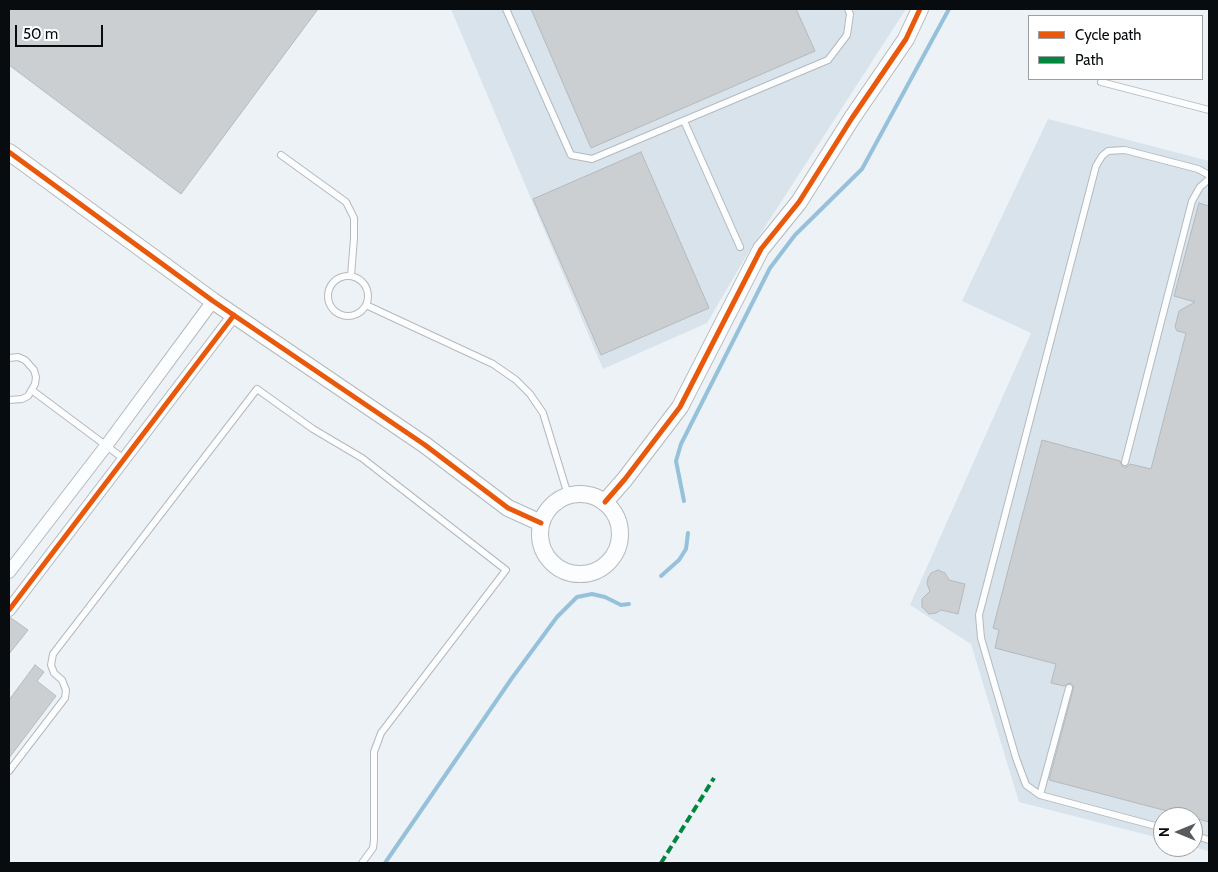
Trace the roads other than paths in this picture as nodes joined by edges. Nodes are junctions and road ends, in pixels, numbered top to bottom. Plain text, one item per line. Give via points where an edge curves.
1 (506, 9) edge
2 (848, 9) edge
3 (920, 9) edge
4 (1101, 82) dead end
5 (1209, 110) edge
6 (684, 120) junction
7 (9, 152) edge
8 (281, 155) dead end
9 (1209, 175) edge
10 (1209, 179) edge
11 (740, 246) dead end
12 (352, 276) junction
13 (213, 301) junction
14 (366, 305) junction
15 (234, 316) junction
16 (9, 358) edge
17 (32, 391) junction
18 (9, 400) edge
19 (106, 446) junction
20 (124, 459) junction
21 (1125, 462) dead end
22 (568, 495) junction
23 (605, 502) junction
24 (541, 523) junction
25 (9, 572) edge
26 (9, 610) edge
27 (1069, 688) dead end
28 (9, 771) edge
29 (1040, 795) junction
30 (1153, 825) edge
31 (362, 863) edge

1 - 6 lane via 571,155 592,159
2 - 6 lane via 847,35 828,60
3 - 23 street via 906,39 799,202 761,248 680,407
4 - 5 lane
6 - 11 lane
7 - 13 street
8 - 12 lane via 346,202 354,218
9 - 29 lane via 1198,169 1125,150 1108,151 1096,166 979,616 981,638 1016,758 1026,785
10 - 21 lane via 1192,201
12 - 14 lane via 361,281 368,292
12 - 14 lane via 342,277 331,285 329,304 338,314 351,317
13 - 15 street
13 - 19 street
14 - 22 lane via 493,364 516,380 543,413
15 - 20 street
15 - 24 street via 425,446 508,508
16 - 17 lane via 18,357 30,364 36,377
17 - 18 lane via 22,399
17 - 19 lane
19 - 20 lane
19 - 25 street
20 - 26 street
22 - 23 street via 581,493
22 - 24 street via 547,510
23 - 24 street via 616,518 619,541 606,565 594,571 568,572 547,558 539,535
27 - 29 lane
28 - 31 lane via 65,698 62,680 51,665 53,654 257,389 362,458 506,570 380,733 374,752 373,848
29 - 30 lane

